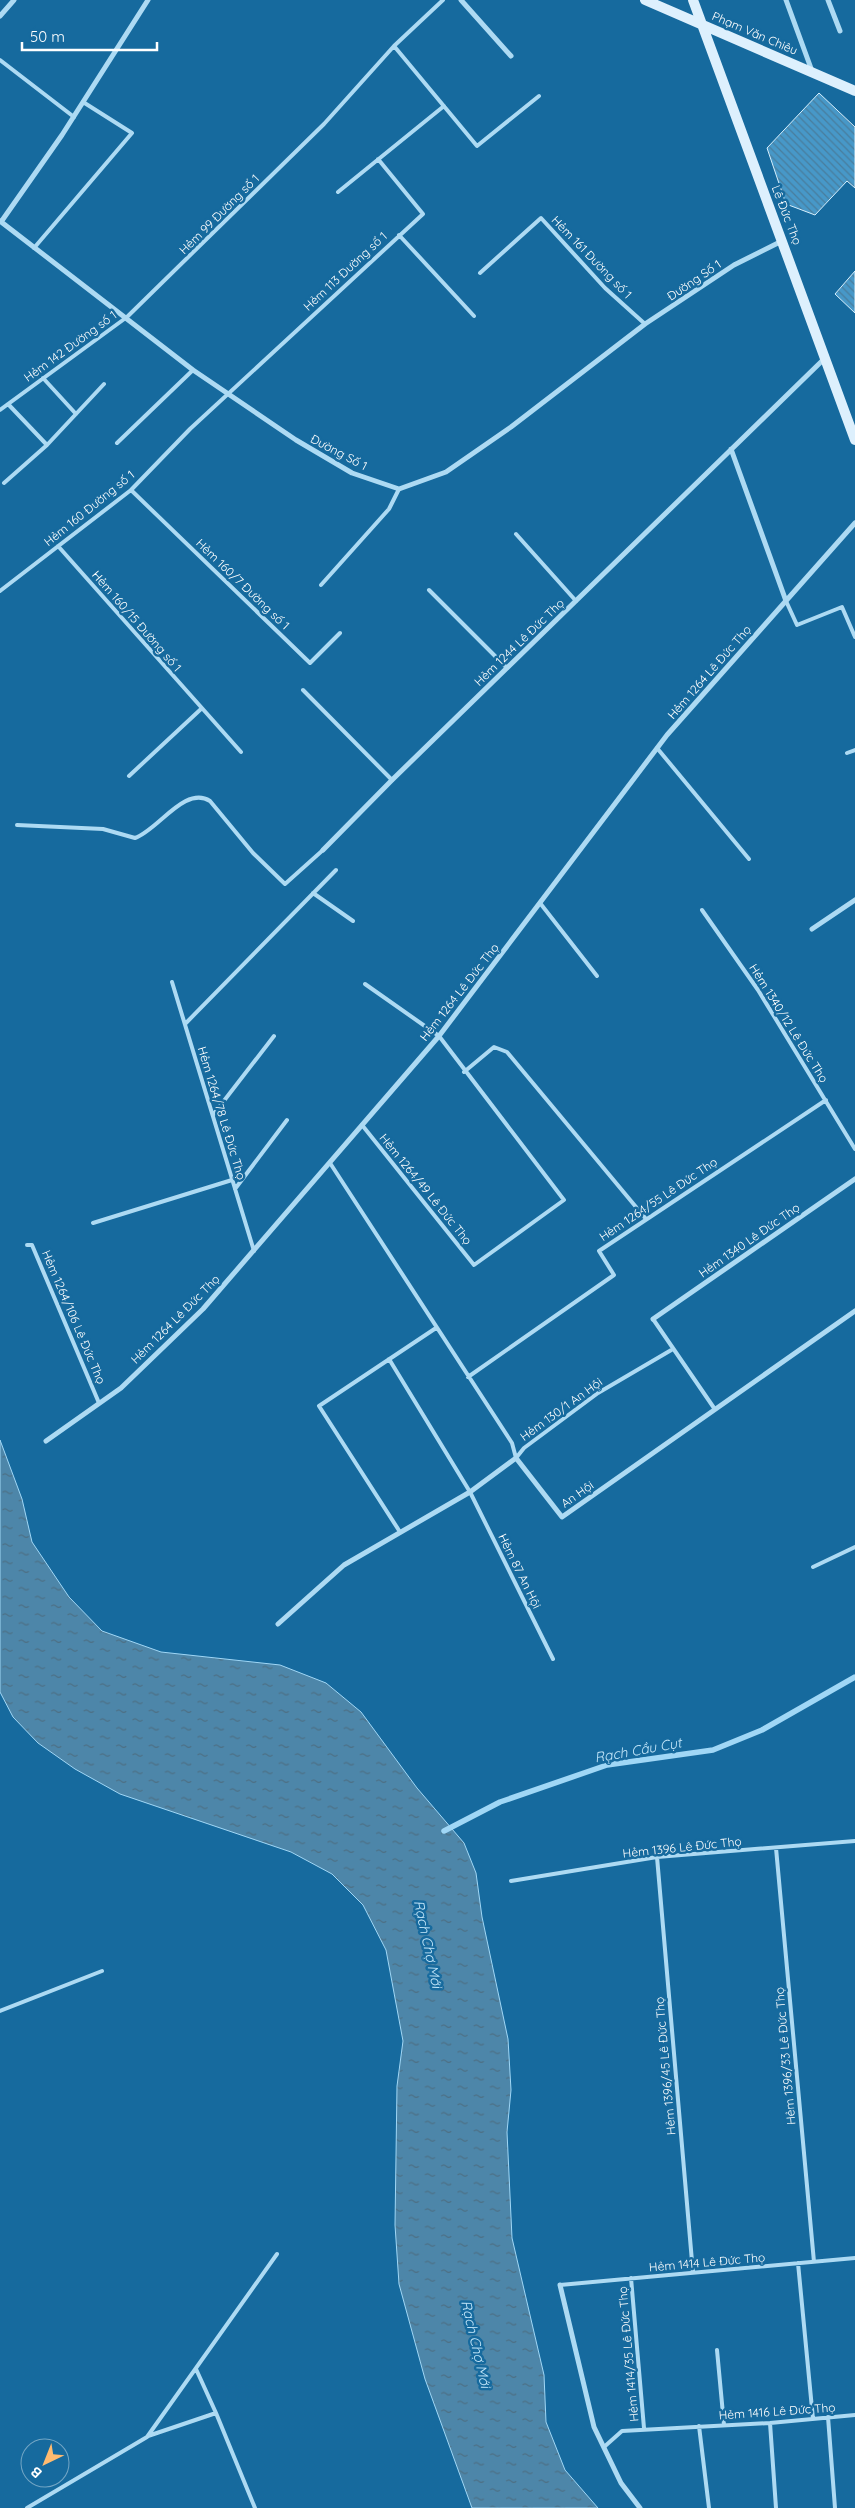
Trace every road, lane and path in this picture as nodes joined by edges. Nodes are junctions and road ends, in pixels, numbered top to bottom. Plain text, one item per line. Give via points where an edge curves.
1 (14, 0) edge
2 (148, 0) edge
3 (443, 0) edge
4 (461, 0) edge
5 (645, 0) edge
6 (693, 0) edge
7 (786, 0) edge
8 (828, 0) edge
9 (0, 16) edge
10 (701, 24) junction
11 (840, 31) dead end
12 (394, 46) junction
13 (511, 56) dead end
14 (0, 60) edge
15 (812, 71) junction
16 (855, 91) edge
17 (539, 96) dead end
18 (83, 102) junction
19 (444, 106) junction
20 (74, 117) junction
21 (378, 159) junction
22 (338, 192) dead end
23 (0, 222) edge
24 (399, 235) junction
25 (783, 240) junction
26 (34, 248) junction
27 (480, 273) dead end
28 (474, 316) dead end
29 (127, 317) junction
30 (644, 324) junction
31 (826, 358) junction
32 (193, 370) junction
33 (43, 378) junction
34 (104, 384) dead end
35 (229, 393) junction
36 (8, 404) junction
37 (0, 410) edge
38 (76, 414) junction
39 (855, 440) edge
40 (116, 443) dead end
41 (47, 445) junction
42 (731, 449) junction
43 (4, 484) dead end
44 (399, 489) junction
45 (131, 490) junction
46 (855, 523) edge
47 (516, 534) dead end
48 (58, 546) junction
49 (321, 586) dead end
50 (429, 590) dead end
51 (0, 591) edge
52 (576, 601) junction
53 (786, 601) junction
54 (340, 633) dead end
55 (855, 637) edge
56 (507, 668) junction
57 (303, 690) dead end
58 (201, 709) junction
59 (657, 748) junction
60 (855, 750) edge
61 (242, 752) dead end
62 (847, 753) dead end
63 (129, 776) dead end
64 (392, 780) junction
65 (17, 825) dead end
66 (323, 850) joint
67 (749, 859) dead end
68 (336, 870) dead end
69 (313, 893) junction
70 (855, 900) edge
71 (540, 903) junction
72 (702, 910) dead end
73 (353, 922) dead end
74 (812, 929) dead end
75 (596, 976) dead end
76 (172, 982) dead end
77 (365, 984) dead end
78 (185, 1024) junction
79 (274, 1036) dead end
80 (439, 1036) junction
81 (464, 1072) junction
82 (826, 1100) junction
83 (213, 1115) junction
84 (286, 1120) dead end
85 (362, 1125) junction
86 (855, 1149) edge
87 (330, 1163) junction
88 (855, 1178) edge
89 (232, 1180) junction
90 (235, 1189) junction
91 (646, 1219) junction
92 (93, 1223) dead end
93 (26, 1245) dead end
94 (254, 1251) junction
95 (855, 1310) edge
96 (654, 1319) joint
97 (436, 1328) junction
98 (673, 1349) junction
99 (388, 1359) junction
100 (468, 1376) junction
101 (99, 1403) junction
102 (714, 1408) junction
103 (46, 1441) dead end
104 (516, 1458) junction
105 (470, 1492) junction
106 (400, 1532) junction
107 (855, 1547) edge
108 (813, 1567) dead end
109 (278, 1624) dead end
110 (553, 1659) dead end
111 (855, 1841) edge
112 (776, 1848) junction
113 (657, 1857) junction
114 (511, 1880) dead end
115 (102, 1971) dead end
116 (0, 2011) edge
117 (277, 2254) dead end
118 (855, 2258) edge
119 (814, 2262) junction
120 (798, 2264) junction
121 (693, 2273) junction
122 (631, 2278) junction
123 (560, 2285) joint
124 (717, 2350) dead end
125 (196, 2369) junction
126 (216, 2413) junction
127 (855, 2415) edge
128 (828, 2417) junction
129 (813, 2419) junction
130 (770, 2423) junction
131 (724, 2425) junction
132 (699, 2426) junction
133 (644, 2428) junction
134 (147, 2437) junction
135 (604, 2447) junction
136 (27, 2508) edge
137 (256, 2508) edge
138 (640, 2508) edge
139 (709, 2508) edge
140 (776, 2508) edge
141 (836, 2508) edge

1 - 9 street
2 - 18 street
3 - 12 lane, Hẻm 99 Đường số 1
4 - 13 street
5 - 10 main road, Phạm Văn Chiêu
6 - 10 main road, Lê Đức Thọ
7 - 15 street
8 - 11 street
10 - 15 main road, Phạm Văn Chiêu
10 - 25 main road, Lê Đức Thọ
12 - 19 lane
12 - 29 lane, Hẻm 99 Đường số 1 via 324,124
14 - 20 lane
15 - 16 main road, Phạm Văn Chiêu
17 - 19 lane via 477,146
18 - 20 street
18 - 26 lane via 132,133
19 - 21 lane
20 - 23 street
21 - 22 lane
21 - 24 lane, Hẻm 113 Đường số 1 via 423,214
23 - 26 street, Đường Số 1
24 - 28 lane
24 - 35 lane, Hẻm 113 Đường số 1
25 - 30 street, Đường Số 1 via 734,265
25 - 31 main road, Lê Đức Thọ
26 - 29 street, Đường Số 1
27 - 30 lane, Hẻm 161 Đường số 1 via 541,218 605,288
29 - 32 street, Đường Số 1
29 - 33 lane, Hẻm 142 Đường số 1
30 - 44 street, Đường Số 1 via 511,427 446,472
31 - 39 main road, Lê Đức Thọ
31 - 42 street, Hẻm 1244 Lê Đức Thọ
32 - 35 street, Đường Số 1
32 - 40 lane
33 - 36 lane, Hẻm 142 Đường số 1
33 - 38 lane
34 - 38 lane
35 - 44 street, Đường Số 1 via 296,440 352,473
35 - 45 lane, Hẻm 160 Đường số 1
36 - 37 lane, Hẻm 142 Đường số 1
36 - 41 lane
38 - 41 lane
41 - 43 lane
42 - 52 street, Hẻm 1244 Lê Đức Thọ
42 - 53 street
44 - 49 lane via 389,509
45 - 48 lane, Hẻm 160 Đường số 1
45 - 54 lane, Hẻm 160/7 Đường số 1 via 310,663
46 - 53 street, Hẻm 1264 Lê Đức Thọ
47 - 52 lane
48 - 51 lane, Hẻm 160 Đường số 1
48 - 58 lane, Hẻm 160/15 Đường số 1
50 - 56 lane
52 - 56 street, Hẻm 1244 Lê Đức Thọ
53 - 55 lane via 797,625 842,607
53 - 59 street, Hẻm 1264 Lê Đức Thọ
56 - 64 street, Hẻm 1244 Lê Đức Thọ
57 - 64 lane
58 - 61 lane, Hẻm 160/15 Đường số 1
58 - 63 lane
59 - 67 lane
59 - 71 street, Hẻm 1264 Lê Đức Thọ
60 - 62 lane
64 - 66 street, Hẻm 1244 Lê Đức Thọ
65 - 66 lane via 103,829 135,838 152,829 186,800 200,796 210,801 285,884
68 - 69 lane
69 - 73 lane
69 - 78 lane
70 - 74 street
71 - 75 lane
71 - 80 street, Hẻm 1264 Lê Đức Thọ
72 - 82 lane, Hẻm 1340/12 Lê Đức Thọ via 758,990
76 - 78 lane, Hẻm 1264/78 Lê Đức Thọ
77 - 80 lane
78 - 83 lane, Hẻm 1264/78 Lê Đức Thọ
79 - 83 lane
80 - 81 lane
80 - 85 street, Hẻm 1264 Lê Đức Thọ
81 - 85 lane, Hẻm 1264/49 Lê Đức Thọ via 564,1200 474,1265
81 - 91 lane via 494,1047 507,1052
82 - 86 lane, Hẻm 1340/12 Lê Đức Thọ
82 - 91 lane, Hẻm 1264/55 Lê Đức Thọ
83 - 89 lane, Hẻm 1264/78 Lê Đức Thọ
84 - 90 lane
85 - 87 street, Hẻm 1264 Lê Đức Thọ
87 - 94 street, Hẻm 1264 Lê Đức Thọ
87 - 97 lane
88 - 96 street, Hẻm 1340 Lê Đức Thọ
89 - 90 lane, Hẻm 1264/78 Lê Đức Thọ
89 - 92 lane
90 - 94 lane, Hẻm 1264/78 Lê Đức Thọ
91 - 100 lane, Hẻm 1264/55 Lê Đức Thọ via 599,1251 614,1275
93 - 101 lane, Hẻm 1264/106 Lê Đức Thọ via 32,1245
94 - 101 street, Hẻm 1264 Lê Đức Thọ via 203,1309 121,1388
95 - 102 street, An Hội
96 - 98 lane
97 - 99 lane
97 - 100 lane
98 - 102 lane
98 - 104 lane, Hẻm 130/1 An Hội via 598,1392 524,1448
99 - 105 lane
99 - 106 lane via 319,1406
100 - 104 lane via 512,1443
101 - 103 street, Hẻm 1264 Lê Đức Thọ
102 - 104 street, An Hội via 562,1517
104 - 105 street
105 - 106 street
105 - 110 lane, Hẻm 87 An Hội
106 - 109 street via 344,1565
107 - 108 lane
111 - 112 lane, Hẻm 1396 Lê Đức Thọ
112 - 113 lane, Hẻm 1396 Lê Đức Thọ
112 - 119 lane, Hẻm 1396/33 Lê Đức Thọ
113 - 114 lane, Hẻm 1396 Lê Đức Thọ
113 - 121 lane, Hẻm 1396/45 Lê Đức Thọ
115 - 116 lane
117 - 125 lane
118 - 119 lane, Hẻm 1414 Lê Đức Thọ
119 - 120 lane, Hẻm 1414 Lê Đức Thọ
120 - 121 lane, Hẻm 1414 Lê Đức Thọ
120 - 129 lane
121 - 122 lane, Hẻm 1414 Lê Đức Thọ
122 - 123 lane, Hẻm 1414 Lê Đức Thọ
122 - 133 lane, Hẻm 1414/35 Lê Đức Thọ
123 - 135 street via 594,2427
124 - 131 lane
125 - 126 lane
125 - 134 lane
126 - 134 lane
126 - 137 lane
127 - 128 lane, Hẻm 1416 Lê Đức Thọ
128 - 129 lane, Hẻm 1416 Lê Đức Thọ
128 - 141 lane
129 - 130 lane, Hẻm 1416 Lê Đức Thọ
130 - 131 lane, Hẻm 1416 Lê Đức Thọ
130 - 140 lane
131 - 132 lane, Hẻm 1416 Lê Đức Thọ
132 - 133 lane, Hẻm 1416 Lê Đức Thọ
132 - 139 lane
133 - 135 lane, Hẻm 1416 Lê Đức Thọ via 622,2431
134 - 136 lane
135 - 138 street via 621,2483

